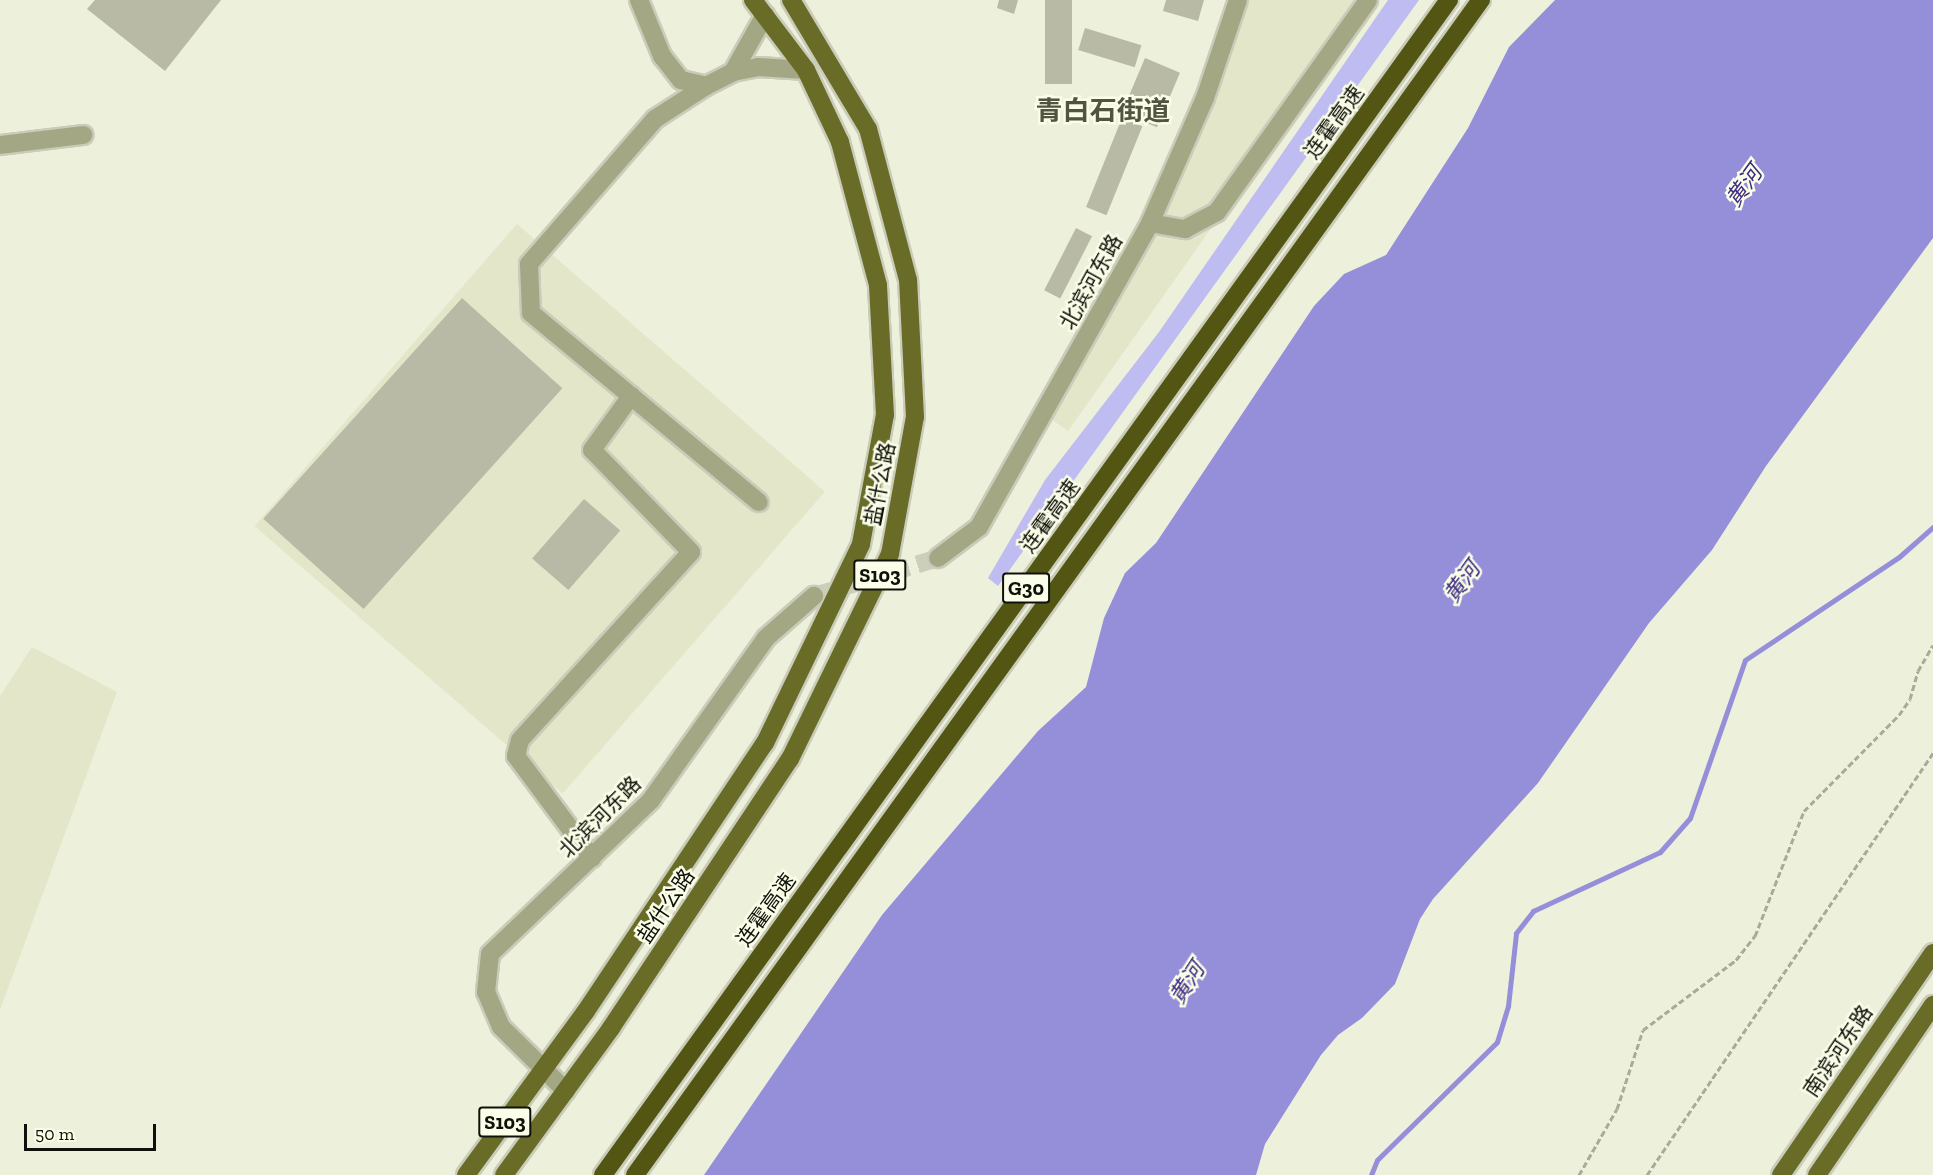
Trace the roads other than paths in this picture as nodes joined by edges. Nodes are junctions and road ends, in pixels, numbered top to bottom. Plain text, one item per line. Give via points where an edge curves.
1 (639, 0) edge
2 (753, 0) edge
3 (791, 0) edge
4 (1238, 0) edge
5 (1368, 0) edge
6 (1449, 0) edge
7 (1481, 0) edge
8 (765, 15) junction
9 (806, 70) junction
10 (733, 72) junction
11 (706, 87) junction
12 (83, 135) dead end
13 (0, 145) edge
14 (1150, 224) junction
15 (631, 396) junction
16 (759, 502) dead end
17 (938, 558) tunnel mouth
18 (814, 596) tunnel mouth
19 (592, 858) junction
20 (1933, 953) edge
21 (1933, 1005) edge
22 (544, 1070) junction
23 (566, 1091) junction
24 (466, 1175) edge
25 (504, 1175) edge
26 (603, 1175) edge
27 (635, 1175) edge
28 (1781, 1175) edge
29 (1816, 1175) edge

1 - 11 street via 662,56 681,80
2 - 8 main road, 盐什公路 / S103
3 - 23 main road, 盐什公路 / S103 via 868,129 908,280 915,417 890,554 790,759
4 - 14 street, 北滨河东路 via 1204,98
5 - 14 street via 1217,212 1185,229
6 - 26 highway, 连霍高速 / G30
7 - 27 highway, G30
8 - 9 main road, 盐什公路 / S103
8 - 10 street
9 - 10 street via 758,68
9 - 22 main road, 盐什公路 / S103 via 840,142 878,285 885,416 861,544 765,743
10 - 11 street
11 - 15 street via 655,119 529,264 531,313
12 - 13 street
14 - 17 street, 北滨河东路 via 979,527
15 - 16 street
15 - 19 street via 592,450 691,552 520,740 516,756
18 - 19 street, 北滨河东路 via 766,638 651,800
19 - 22 street, 北滨河东路 via 490,954 486,992 501,1027
20 - 28 main road, 南滨河东路
21 - 29 main road
22 - 23 street, 北滨河东路
22 - 24 main road, S103
23 - 25 main road, S103

